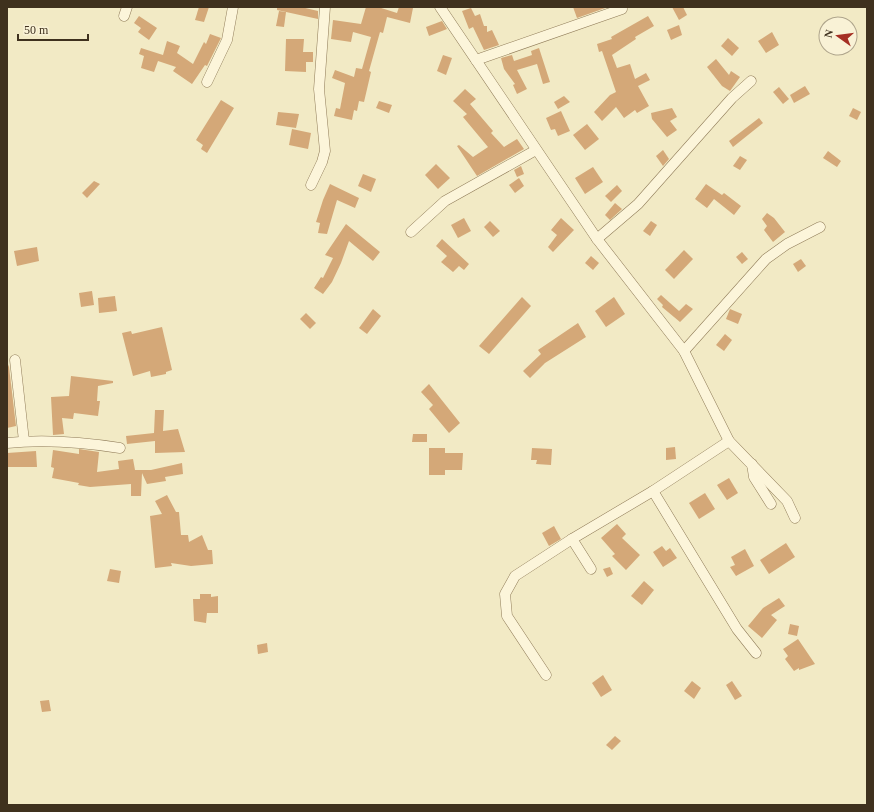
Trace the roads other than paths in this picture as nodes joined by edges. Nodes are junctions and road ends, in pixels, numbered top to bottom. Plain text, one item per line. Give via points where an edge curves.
1 (233, 7) edge
2 (325, 7) edge
3 (440, 7) edge
4 (622, 9) dead end
5 (476, 60) junction
6 (751, 81) dead end
7 (207, 82) dead end
8 (536, 150) junction
9 (311, 185) dead end
10 (820, 227) dead end
11 (411, 232) dead end
12 (596, 239) junction
13 (684, 351) junction
14 (15, 360) dead end
15 (24, 441) junction
16 (729, 441) junction
17 (7, 443) edge
18 (120, 448) dead end
19 (752, 464) junction
20 (653, 491) junction
21 (771, 504) dead end
22 (795, 518) dead end
23 (572, 539) junction
24 (591, 569) dead end
25 (756, 653) dead end
26 (546, 675) dead end

1 - 7 street via 227,40
2 - 9 street via 319,89 325,151
3 - 5 street
4 - 5 street
5 - 8 street
6 - 12 street via 732,98 638,204
8 - 11 street via 445,201
8 - 12 street
10 - 13 street via 787,244 766,259
12 - 13 street
13 - 16 street
14 - 15 street
15 - 17 street
15 - 18 street via 83,442
16 - 19 street
16 - 20 street
19 - 21 street via 754,476
19 - 22 street via 787,501
20 - 23 street
20 - 25 street via 737,628
23 - 24 street
23 - 26 street via 516,576 505,594 507,616

